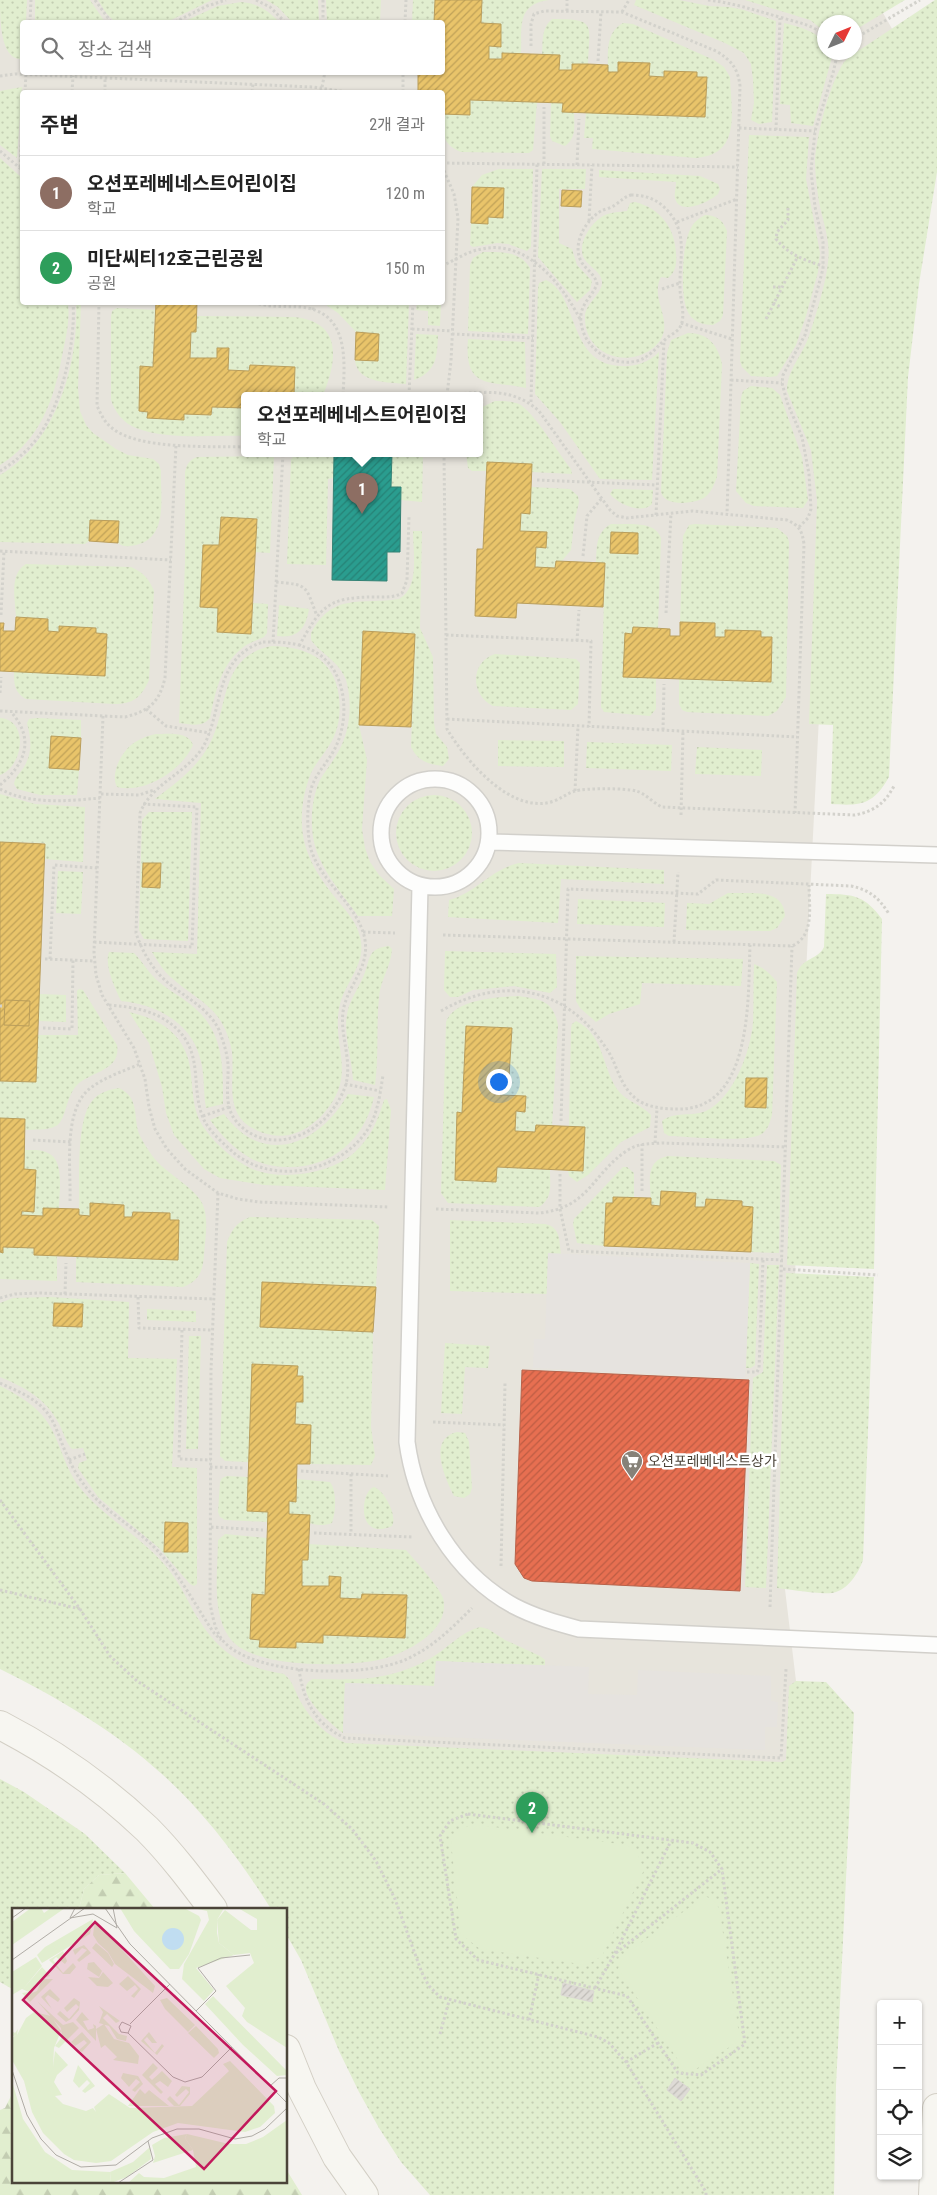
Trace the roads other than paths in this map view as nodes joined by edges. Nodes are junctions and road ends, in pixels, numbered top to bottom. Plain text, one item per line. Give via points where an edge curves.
1 (488, 842) junction
2 (937, 855) edge
3 (420, 886) junction
4 (937, 1645) edge
5 (0, 1725) edge
6 (211, 1908) edge
7 (288, 2054) edge
8 (937, 2120) edge
9 (364, 2195) edge
10 (933, 2195) edge

1 - 2 lane
1 - 3 lane via 483,859 472,874 456,884 439,888
1 - 3 lane via 483,806 456,782 437,778 420,780 404,788 391,800 382,816 381,842 391,866
3 - 4 lane via 407,1442 410,1467 419,1494 447,1545 468,1570 514,1606 579,1629
5 - 6 street via 92,1783 146,1829 189,1877
7 - 9 street via 337,2158
8 - 10 street

